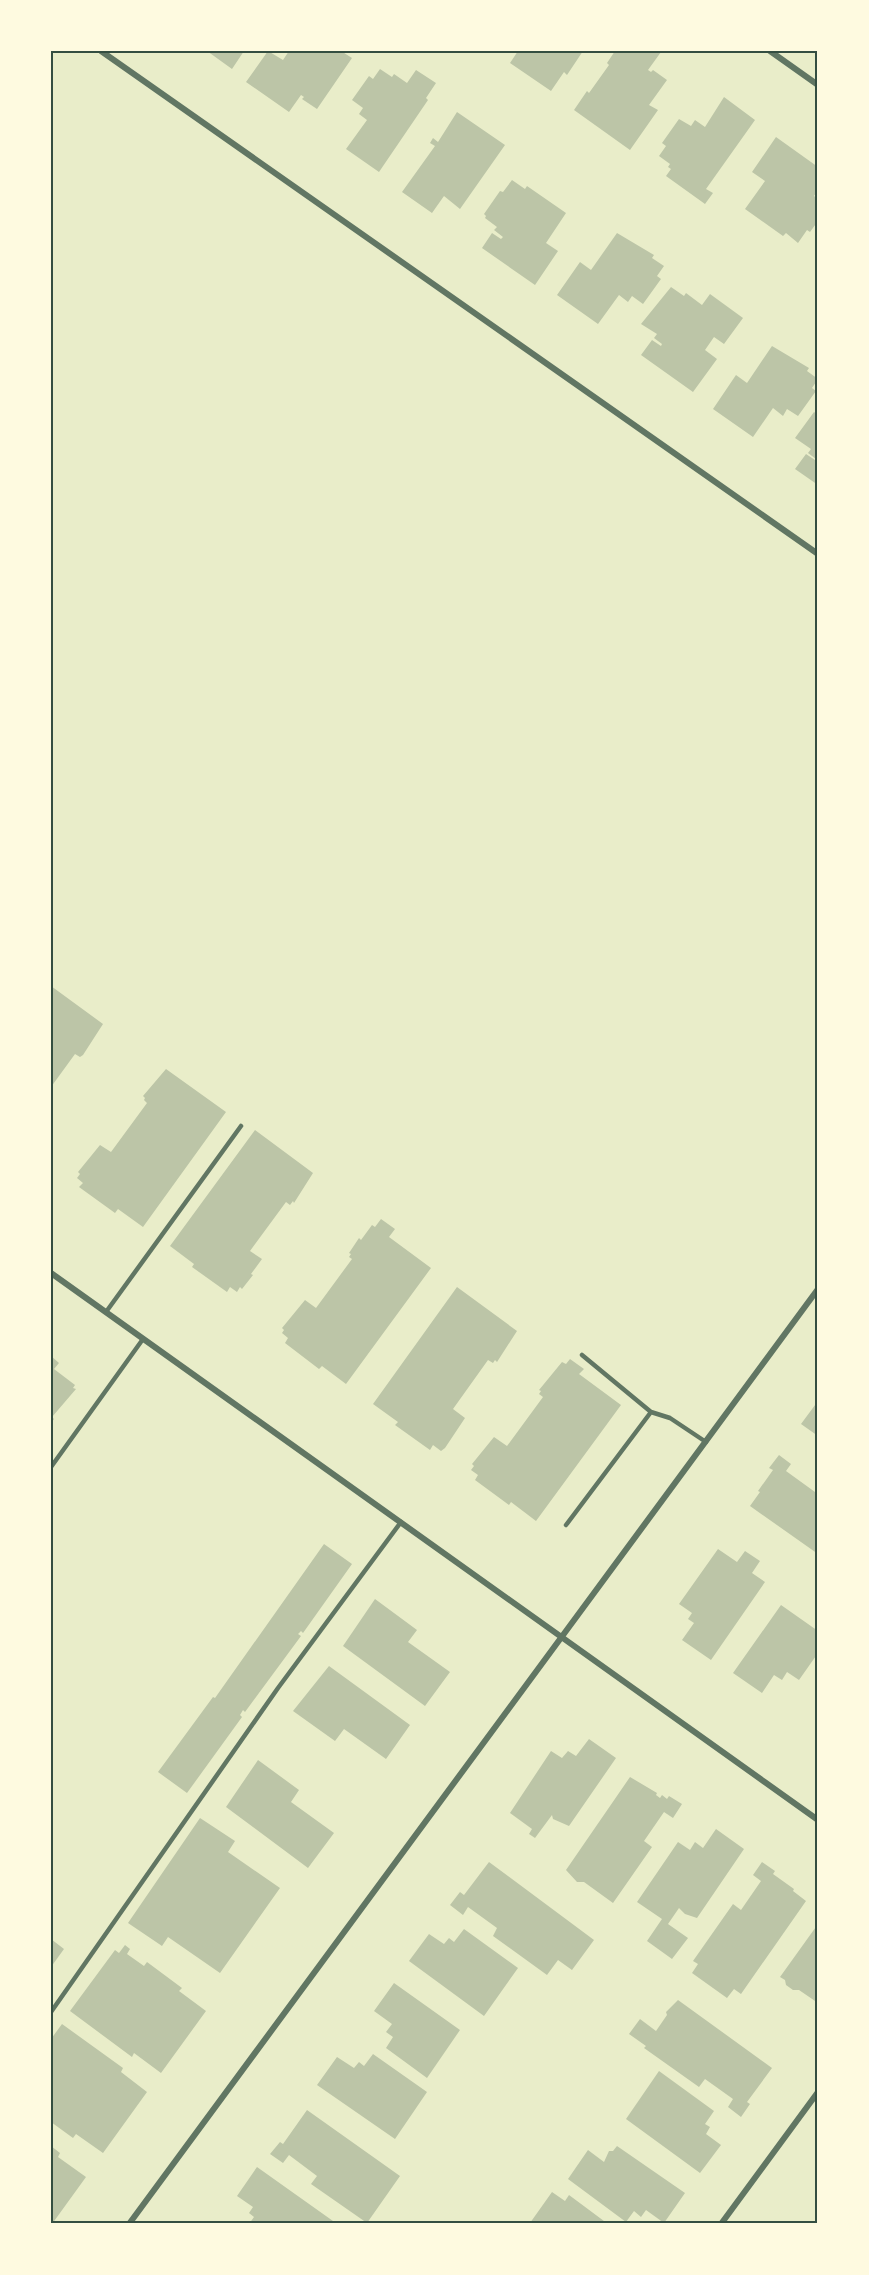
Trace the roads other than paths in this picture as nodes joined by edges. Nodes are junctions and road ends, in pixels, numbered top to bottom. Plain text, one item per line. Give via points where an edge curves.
1 (101, 51) edge
2 (770, 51) edge
3 (818, 85) edge
4 (818, 554) edge
5 (241, 1126) dead end
6 (51, 1273) edge
7 (818, 1289) edge
8 (106, 1312) junction
9 (144, 1339) junction
10 (582, 1355) dead end
11 (651, 1412) junction
12 (706, 1442) junction
13 (51, 1467) edge
14 (401, 1522) junction
15 (566, 1525) dead end
16 (562, 1637) junction
17 (818, 1820) edge
18 (51, 2012) edge
19 (818, 2092) edge
20 (129, 2224) edge
21 (721, 2224) edge

1 - 4 street
2 - 3 street
5 - 8 lane
6 - 8 street
7 - 12 street
8 - 9 street
9 - 13 lane
9 - 14 street
10 - 11 lane
11 - 12 lane via 670,1418
11 - 15 lane
12 - 16 street
14 - 16 street
14 - 18 lane via 278,1688
16 - 17 street
16 - 20 street
19 - 21 street

